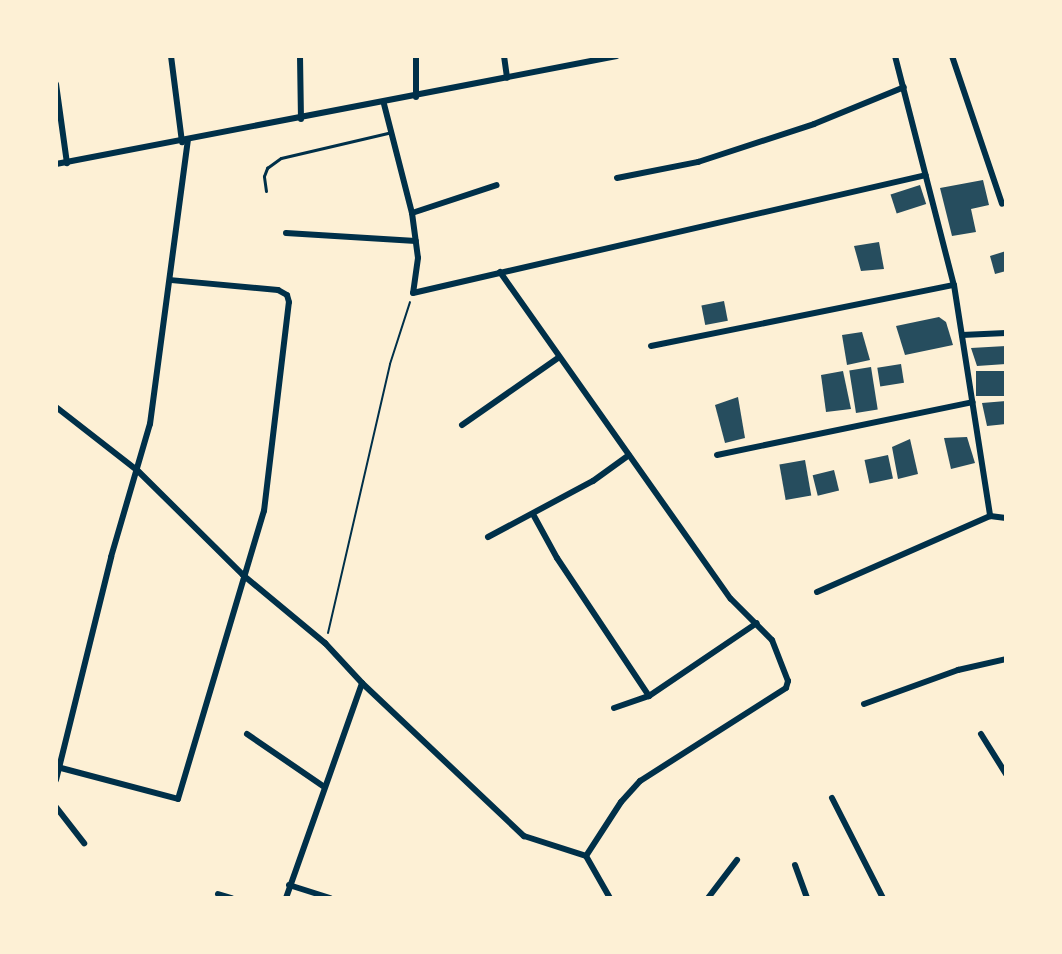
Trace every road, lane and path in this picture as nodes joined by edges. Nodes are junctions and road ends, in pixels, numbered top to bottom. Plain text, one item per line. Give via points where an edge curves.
1 (171, 56) edge
2 (300, 56) edge
3 (416, 56) edge
4 (504, 56) edge
5 (617, 56) edge
6 (895, 56) edge
7 (952, 56) edge
8 (507, 78) junction
9 (56, 84) edge
10 (904, 87) junction
11 (416, 97) junction
12 (384, 104) junction
13 (301, 119) junction
14 (392, 132) junction
15 (185, 141) junction
16 (67, 163) junction
17 (56, 164) edge
18 (926, 175) junction
19 (617, 178) dead end
20 (497, 185) dead end
21 (266, 191) dead end
22 (1002, 204) dead end
23 (412, 213) junction
24 (286, 233) dead end
25 (416, 241) junction
26 (500, 272) junction
27 (171, 280) junction
28 (954, 285) junction
29 (413, 293) junction
30 (1006, 333) edge
31 (962, 335) junction
32 (651, 346) dead end
33 (558, 358) junction
34 (973, 402) junction
35 (56, 407) edge
36 (462, 425) dead end
37 (629, 455) junction
38 (717, 455) dead end
39 (137, 470) junction
40 (534, 516) junction
41 (990, 516) junction
42 (1006, 518) edge
43 (488, 537) dead end
44 (243, 575) junction
45 (817, 592) dead end
46 (757, 623) junction
47 (325, 643) junction
48 (1006, 659) edge
49 (362, 683) junction
50 (649, 696) junction
51 (864, 704) dead end
52 (614, 708) dead end
53 (247, 734) dead end
54 (981, 734) dead end
55 (61, 768) junction
56 (1006, 774) edge
57 (56, 780) edge
58 (323, 786) junction
59 (832, 798) dead end
60 (56, 807) edge
61 (84, 843) dead end
62 (586, 856) junction
63 (737, 860) dead end
64 (795, 865) dead end
65 (289, 885) junction
66 (218, 894) dead end
67 (231, 898) edge
68 (286, 898) edge
69 (330, 898) edge
70 (610, 898) edge
71 (708, 898) edge
72 (807, 898) edge
73 (883, 898) edge

1 - 15 street
2 - 13 street
3 - 11 street
4 - 8 street
5 - 8 street
6 - 10 street
7 - 22 street
8 - 11 street
9 - 16 street
10 - 18 street
10 - 19 street via 698,162
11 - 12 street
12 - 13 street
12 - 14 street
13 - 15 street
14 - 21 lane via 281,158 267,168
14 - 23 street
15 - 16 street
15 - 27 street
16 - 17 street
18 - 26 street
18 - 28 street
20 - 23 street
23 - 25 street
24 - 25 street
25 - 29 street
26 - 29 street
26 - 33 street
27 - 39 street via 150,424
27 - 44 street via 278,290 289,302 264,511
28 - 31 street
28 - 32 street
29 - 47 path via 390,364
30 - 31 street
31 - 34 street
33 - 36 street
33 - 37 street
34 - 38 street
34 - 41 street
35 - 39 street
37 - 40 street
37 - 46 street via 731,599
39 - 44 street
39 - 55 street
40 - 43 street
40 - 50 street
41 - 42 street
41 - 45 street
44 - 47 street
44 - 55 street via 178,799
46 - 50 street
46 - 62 street via 772,640 787,675 786,688 640,781
47 - 49 street
48 - 51 street via 958,670
49 - 58 street
49 - 62 street via 524,836
50 - 52 street
53 - 58 street
54 - 56 street
55 - 57 street
58 - 65 street
59 - 73 street
60 - 61 street
62 - 70 street
63 - 71 street
64 - 72 street
65 - 68 street
65 - 69 street
66 - 67 street

